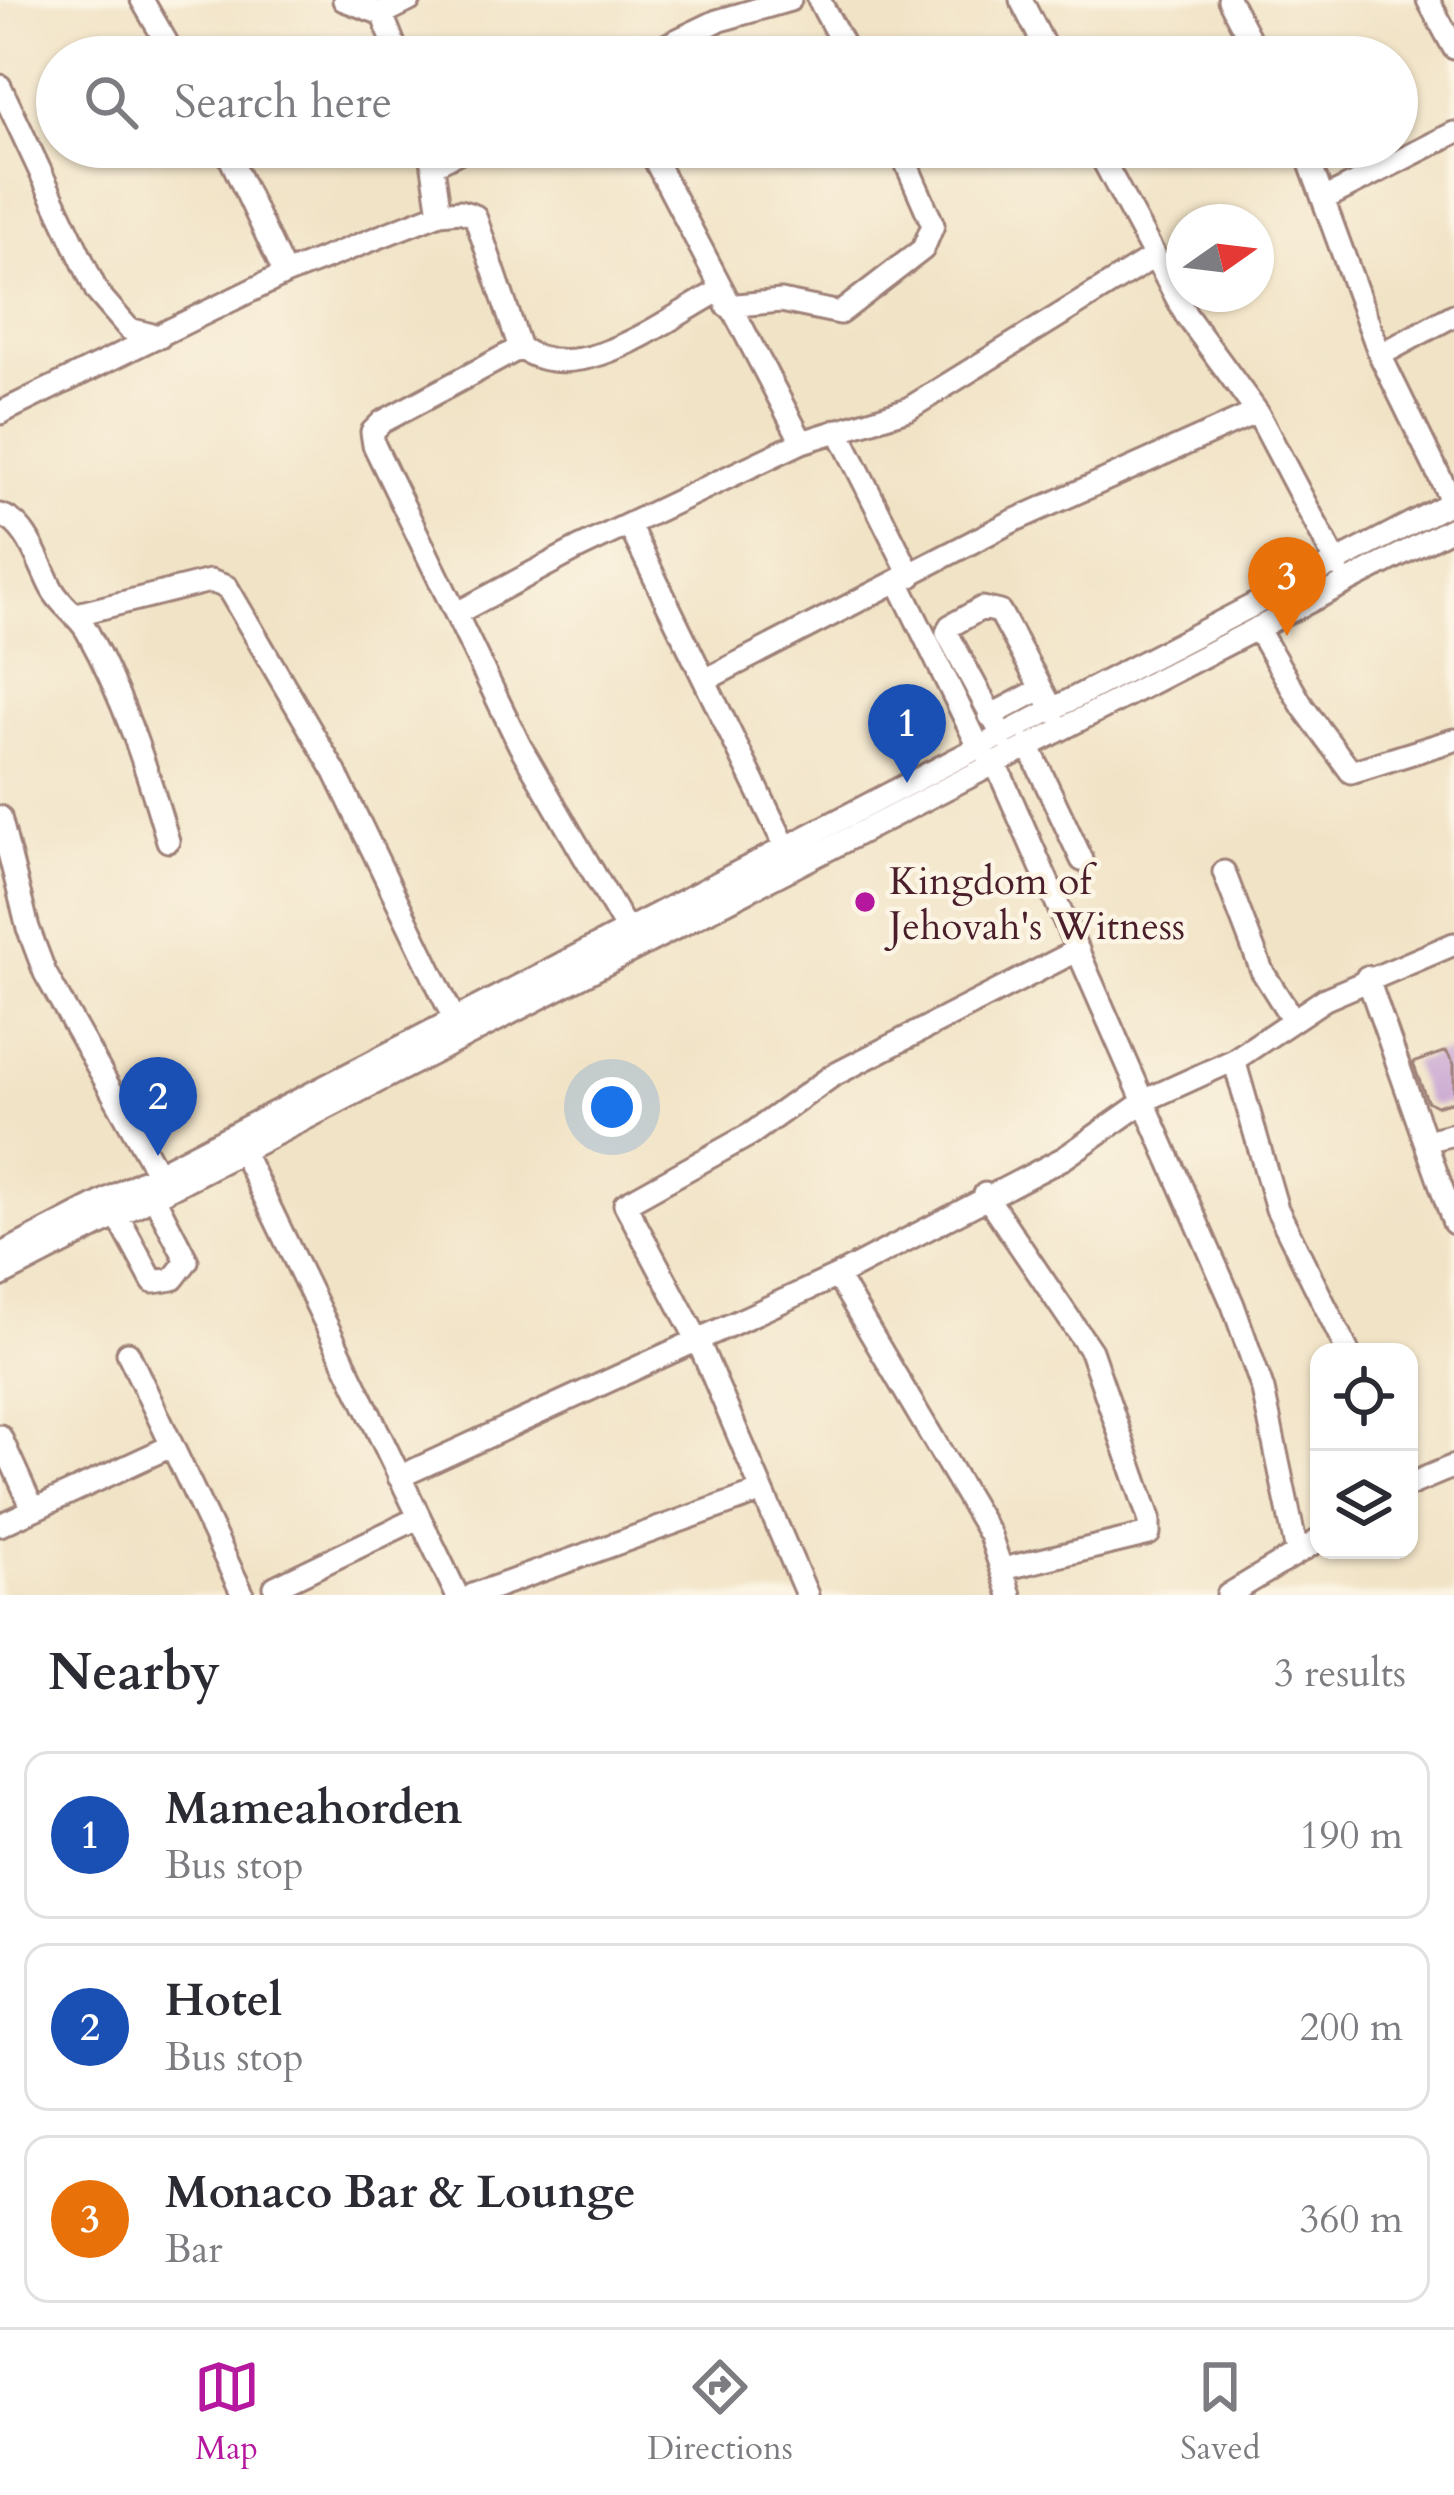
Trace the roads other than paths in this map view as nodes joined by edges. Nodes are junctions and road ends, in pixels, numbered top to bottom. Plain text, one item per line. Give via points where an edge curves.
1 (142, 0) edge
2 (344, 0) edge
3 (410, 0) edge
4 (790, 0) edge
5 (819, 0) edge
6 (1022, 0) edge
7 (1229, 0) edge
8 (1429, 0) edge
9 (382, 14) junction
10 (163, 36) edge
11 (391, 36) edge
12 (686, 36) edge
13 (839, 36) edge
14 (1040, 36) edge
15 (1247, 36) edge
16 (1454, 48) edge
17 (0, 86) edge
18 (1454, 133) edge
19 (1418, 151) edge
20 (36, 165) edge
21 (37, 168) edge
22 (235, 168) edge
23 (433, 168) edge
24 (658, 168) edge
25 (908, 168) edge
26 (1107, 168) edge
27 (1313, 168) edge
28 (1385, 168) edge
29 (1326, 198) junction
30 (440, 214) junction
31 (1153, 258) junction
32 (285, 274) junction
33 (723, 298) junction
34 (1454, 315) edge
35 (129, 328) junction
36 (160, 337) junction
37 (520, 348) junction
38 (125, 353) junction
39 (1380, 355) junction
40 (0, 412) edge
41 (1257, 412) junction
42 (838, 430) junction
43 (802, 442) junction
44 (1453, 502) edge
45 (0, 515) edge
46 (1454, 526) edge
47 (630, 527) junction
48 (1338, 566) junction
49 (905, 579) junction
50 (457, 613) junction
51 (77, 614) junction
52 (1257, 628) junction
53 (704, 680) junction
54 (1041, 689) junction
55 (1054, 712) junction
56 (990, 716) junction
57 (1003, 737) junction
58 (1454, 740) edge
59 (1028, 745) junction
60 (988, 756) junction
61 (0, 817) edge
62 (168, 841) dead end
63 (788, 850) junction
64 (1082, 860) dead end
65 (1224, 872) dead end
66 (628, 932) junction
67 (1454, 944) edge
68 (1078, 950) junction
69 (1367, 976) junction
70 (1293, 1020) junction
71 (455, 1021) junction
72 (1234, 1060) junction
73 (1146, 1100) junction
74 (1454, 1134) edge
75 (1426, 1141) junction
76 (238, 1144) junction
77 (158, 1174) junction
78 (985, 1194) junction
79 (154, 1199) junction
80 (118, 1217) junction
81 (1454, 1223) edge
82 (3, 1246) edge
83 (0, 1276) edge
84 (837, 1276) junction
85 (698, 1341) junction
86 (1344, 1343) edge
87 (128, 1353) dead end
88 (0, 1436) edge
89 (169, 1448) junction
90 (1452, 1473) edge
91 (399, 1477) junction
92 (1418, 1482) edge
93 (760, 1492) junction
94 (33, 1509) junction
95 (418, 1518) junction
96 (0, 1525) edge
97 (1310, 1545) edge
98 (1297, 1552) junction
99 (1003, 1569) junction
100 (275, 1587) dead end
101 (243, 1595) edge
102 (457, 1595) edge
103 (473, 1595) edge
104 (807, 1595) edge
105 (1010, 1595) edge
106 (1228, 1595) edge

1 - 10 street
2 - 9 street
3 - 9 street
4 - 12 street
5 - 13 street
6 - 14 street
7 - 15 street
8 - 16 street
9 - 11 street
17 - 20 street
18 - 19 street
21 - 35 street via 85,272
22 - 32 street
23 - 30 street
24 - 33 street
25 - 33 street via 933,235 840,313
26 - 31 street
27 - 29 street
28 - 29 street
29 - 39 street
30 - 32 street
30 - 37 street via 460,211 479,221
31 - 41 street
31 - 42 street via 908,409
32 - 36 street
33 - 37 street via 597,355 550,364
33 - 43 street
34 - 39 street
35 - 36 street
35 - 38 street
36 - 38 street
37 - 50 street via 372,432
38 - 40 street
39 - 44 street
41 - 48 street
41 - 49 street
42 - 43 street
42 - 49 street
43 - 47 street
44 - 48 street
45 - 51 street via 18,524 56,596
46 - 52 street
47 - 50 street
47 - 53 street
48 - 55 street
49 - 53 street
49 - 60 street
50 - 66 street via 520,746
51 - 62 street via 121,701
51 - 71 street via 210,581 227,587 335,772
52 - 58 street via 1352,772
52 - 59 street
53 - 63 street
54 - 55 street
54 - 56 street
54 - 56 street via 1000,612 982,608 947,633
55 - 57 street
56 - 57 street
57 - 60 street
59 - 60 street
59 - 64 street
60 - 63 street
60 - 68 street
60 - 76 street
61 - 77 street via 45,973
63 - 66 street
65 - 70 street via 1262,971
66 - 71 street
67 - 69 street
68 - 73 street
68 - 85 street via 832,1076 751,1134 625,1204
69 - 70 street
69 - 75 street
70 - 72 street
71 - 76 street
72 - 73 street
72 - 86 street via 1277,1209
73 - 78 street via 1064,1158
73 - 98 street via 1251,1354
74 - 75 street
75 - 81 street
76 - 77 street
76 - 79 street
76 - 91 street
77 - 82 street
78 - 84 street
78 - 99 street via 1091,1351 1149,1518 1149,1534
79 - 80 street
79 - 80 street via 187,1261 173,1279 153,1282
80 - 83 street
84 - 85 street
84 - 99 street
85 - 91 street
85 - 93 street
87 - 89 street
88 - 94 street
89 - 94 street
89 - 101 street
90 - 92 street
91 - 95 street
93 - 103 street
93 - 104 street
94 - 96 street
95 - 100 street
95 - 102 street
97 - 98 street
98 - 106 street
99 - 105 street

